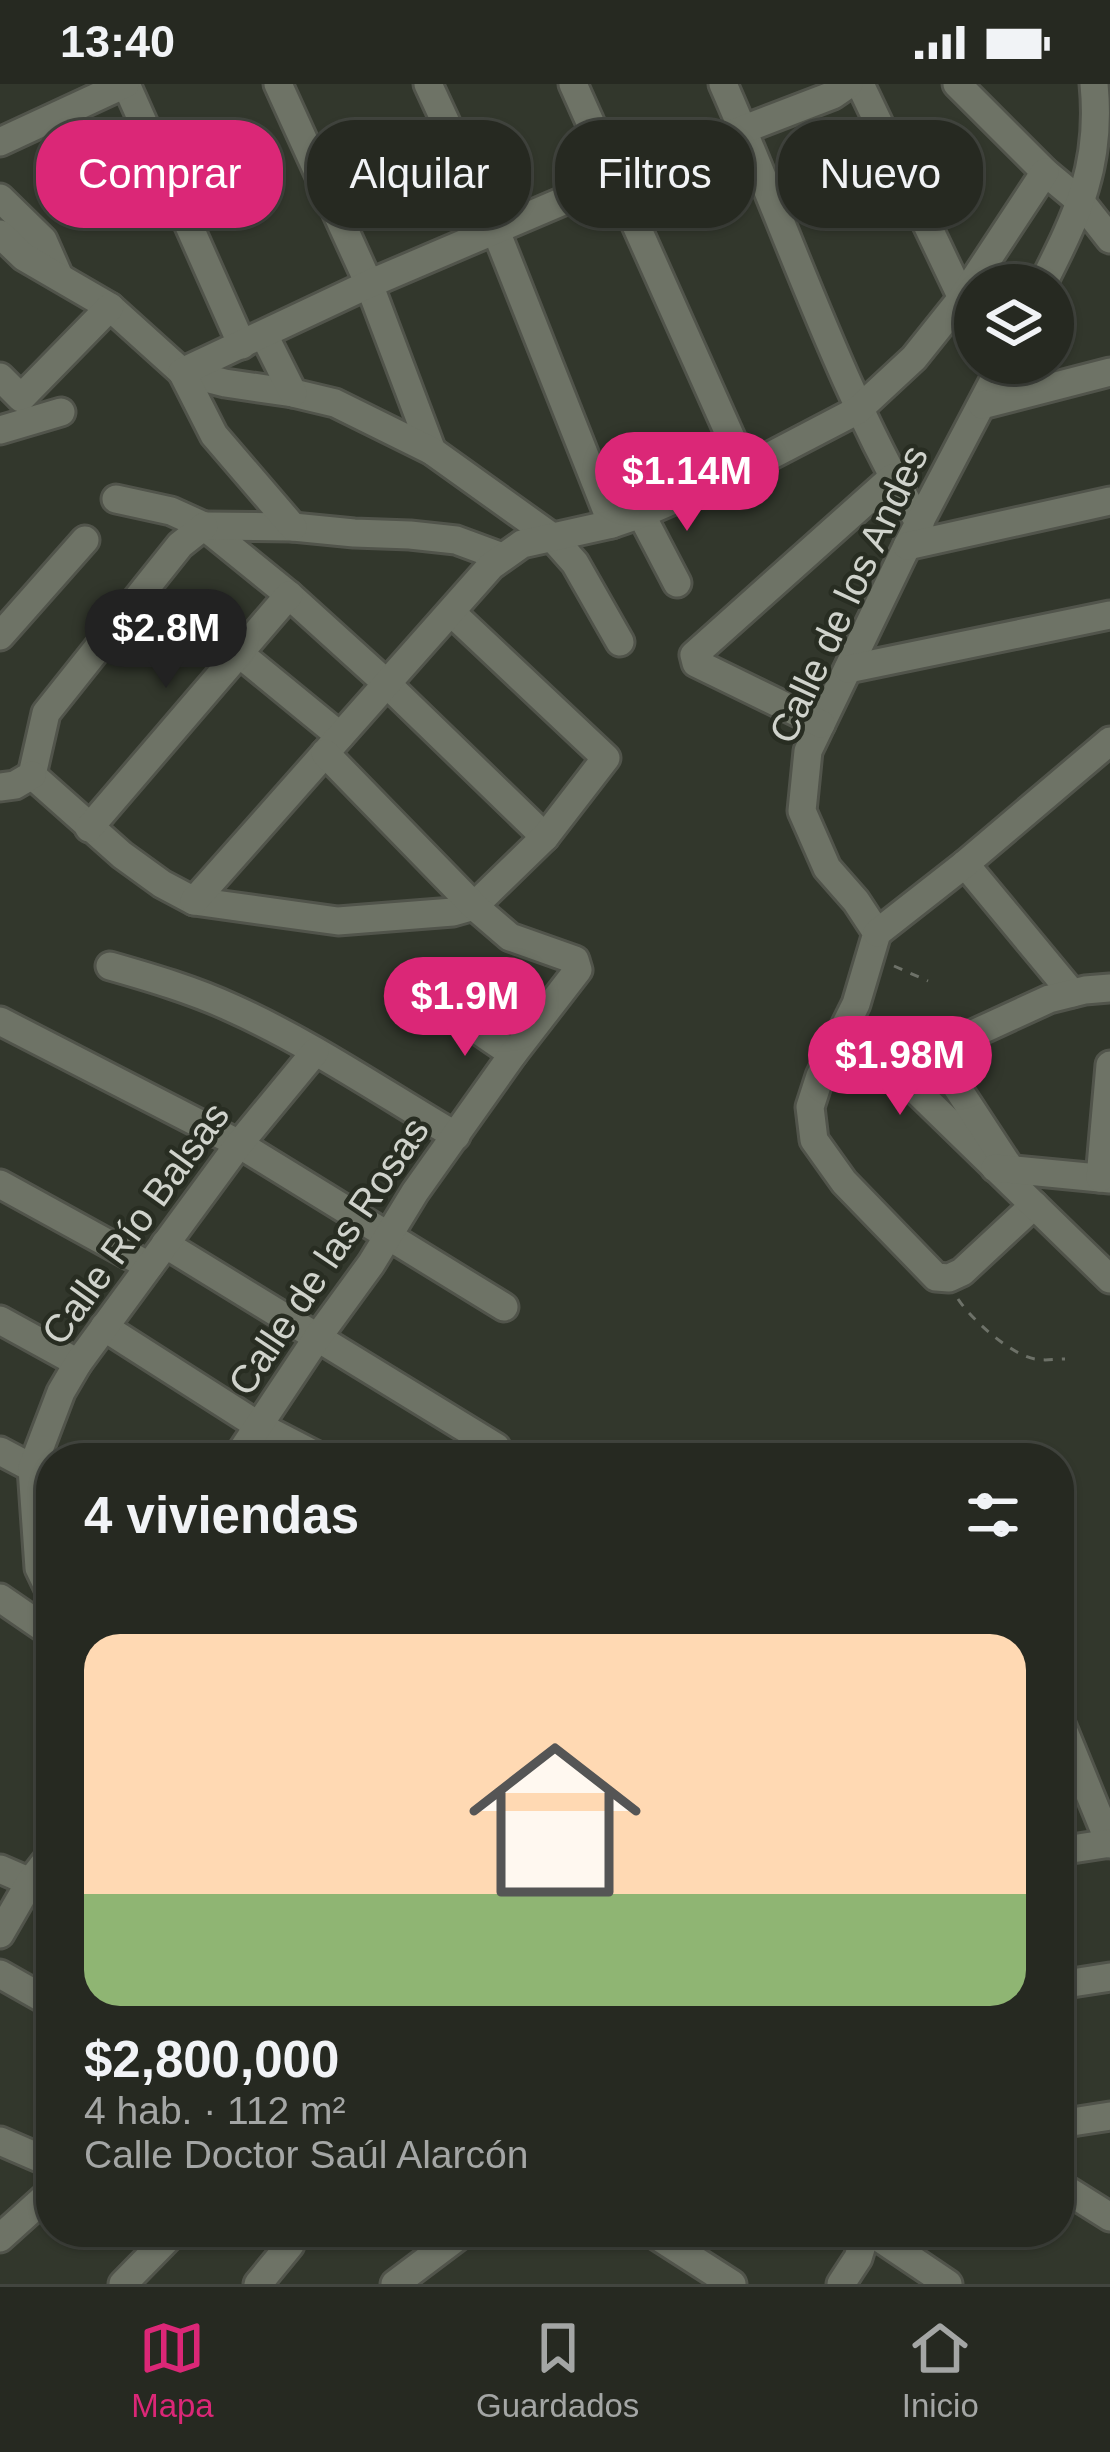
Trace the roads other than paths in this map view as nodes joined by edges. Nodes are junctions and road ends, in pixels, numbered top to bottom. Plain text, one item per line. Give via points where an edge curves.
1 (126, 84) edge
2 (278, 84) edge
3 (428, 84) edge
4 (573, 84) edge
5 (723, 84) edge
6 (849, 84) edge
7 (860, 84) edge
8 (956, 84) edge
9 (1100, 93) edge
10 (590, 120) edge
11 (739, 120) edge
12 (754, 125) edge
13 (0, 142) edge
14 (754, 156) edge
15 (1045, 172) junction
16 (0, 198) edge
17 (1081, 202) junction
18 (555, 205) edge
19 (639, 228) edge
20 (496, 231) junction
21 (1108, 234) edge
22 (0, 235) edge
23 (984, 264) edge
24 (1052, 264) edge
25 (58, 274) junction
26 (954, 281) edge
27 (369, 284) junction
28 (110, 307) junction
29 (954, 308) edge
30 (253, 340) junction
31 (182, 372) junction
32 (1110, 372) edge
33 (0, 377) edge
34 (992, 384) edge
35 (293, 393) junction
36 (982, 405) junction
37 (858, 410) junction
38 (62, 412) dead end
39 (0, 430) edge
40 (432, 451) junction
41 (745, 469) junction
42 (892, 478) junction
43 (116, 499) dead end
44 (1110, 501) edge
45 (641, 514) junction
46 (612, 524) junction
47 (204, 526) junction
48 (293, 527) junction
49 (913, 535) junction
50 (552, 537) junction
51 (85, 540) dead end
52 (502, 556) junction
53 (677, 583) dead end
54 (289, 596) junction
55 (451, 612) junction
56 (1110, 614) edge
57 (0, 636) edge
58 (620, 642) dead end
59 (240, 654) junction
60 (848, 669) junction
61 (386, 683) junction
62 (821, 724) junction
63 (1110, 741) edge
64 (332, 745) junction
65 (32, 775) junction
66 (0, 787) edge
67 (89, 828) junction
68 (545, 837) junction
69 (965, 863) junction
70 (194, 902) junction
71 (474, 906) junction
72 (873, 944) junction
73 (110, 966) dead end
74 (1110, 988) edge
75 (1072, 993) junction
76 (453, 1012) dead end
77 (0, 1021) edge
78 (848, 1024) junction
79 (315, 1052) junction
80 (513, 1054) junction
81 (1110, 1065) edge
82 (456, 1136) junction
83 (239, 1144) junction
84 (1003, 1168) junction
85 (1105, 1179) edge
86 (0, 1184) edge
87 (1034, 1205) junction
88 (387, 1237) junction
89 (157, 1255) junction
90 (1110, 1279) edge
91 (504, 1307) dead end
92 (0, 1320) edge
93 (104, 1327) junction
94 (317, 1338) junction
95 (78, 1363) junction
96 (260, 1426) junction
97 (42, 1443) edge
98 (248, 1443) edge
99 (292, 1443) edge
100 (489, 1443) edge
101 (0, 1451) edge
102 (36, 1458) edge
103 (32, 1468) junction
104 (36, 1525) edge
105 (0, 1598) edge
106 (36, 1623) edge
107 (1074, 1755) edge
108 (1110, 1843) edge
109 (1074, 1849) edge
110 (0, 1869) edge
111 (36, 1874) edge
112 (30, 1882) junction
113 (0, 1934) edge
114 (0, 1974) edge
115 (1110, 1977) edge
116 (1074, 1983) edge
117 (36, 1994) edge
118 (1110, 2116) edge
119 (1074, 2122) edge
120 (0, 2141) edge
121 (36, 2157) edge
122 (1074, 2194) edge
123 (36, 2206) edge
124 (1110, 2217) edge
125 (0, 2238) edge
126 (159, 2247) edge
127 (288, 2247) edge
128 (447, 2247) edge
129 (674, 2247) edge
130 (862, 2247) edge
131 (891, 2247) edge
132 (412, 2279) edge
133 (123, 2284) edge
134 (258, 2284) edge
135 (732, 2284) edge
136 (842, 2284) edge
137 (948, 2284) edge

1 - 13 street
1 - 30 street
2 - 27 street
3 - 20 street
4 - 10 street
5 - 11 street
6 - 12 street
7 - 26 street
8 - 15 street
9 - 17 street
14 - 37 street
15 - 17 street
15 - 23 street
16 - 25 street via 43,240
17 - 21 street
17 - 24 street
18 - 20 street
19 - 41 street
20 - 27 street
20 - 46 street
22 - 25 street
25 - 28 street
27 - 30 street
27 - 40 street
28 - 31 street
28 - 33 street via 21,398
29 - 37 street
30 - 31 street
30 - 35 street
31 - 35 street
31 - 48 street via 214,435
32 - 36 street
34 - 36 street, Calle de los Andes
35 - 40 street via 335,404
36 - 49 street, Calle de los Andes
37 - 41 street
37 - 42 street
38 - 39 street
40 - 50 street
41 - 45 street
42 - 49 street
42 - 62 street via 694,656
43 - 47 street
44 - 49 street
45 - 46 street
45 - 53 street
46 - 50 street
47 - 48 street
47 - 54 street
47 - 65 street via 180,545 46,713
48 - 52 street via 455,540
49 - 60 street, Calle de los Andes
50 - 52 street
50 - 58 street
51 - 57 street
52 - 55 street
54 - 59 street
54 - 61 street
55 - 61 street
55 - 68 street via 606,758
56 - 60 street
59 - 64 street
59 - 67 street
60 - 62 street, Calle de los Andes
61 - 64 street
61 - 68 street
62 - 72 street, Calle de los Andes via 808,751 802,811
63 - 69 street
64 - 70 street
64 - 71 street
65 - 66 street
65 - 67 street
67 - 70 street
68 - 71 street
69 - 72 street
69 - 75 street
70 - 71 street via 338,921
71 - 80 street, Calle de las Rosas via 510,937 575,960 578,970
72 - 78 street
73 - 79 street via 233,1008
74 - 75 street
75 - 84 street via 945,1053 945,1069
76 - 80 street
77 - 83 street
78 - 84 street
78 - 87 street via 810,1107 814,1140 936,1277 962,1272
79 - 82 street
79 - 83 street, Calle Río Balsas
80 - 82 street, Calle de las Rosas
81 - 85 street
82 - 88 street, Calle de las Rosas
83 - 88 street
83 - 89 street, Calle Río Balsas
84 - 85 street
84 - 87 street
86 - 89 street
87 - 90 street
88 - 91 street
88 - 94 street, Calle de las Rosas
89 - 93 street, Calle Río Balsas
89 - 94 street
92 - 95 street
93 - 95 street, Calle Río Balsas
93 - 96 street
94 - 96 street, Calle de las Rosas
94 - 100 street
95 - 97 street, Calle Río Balsas
96 - 98 street, Calle de las Rosas
96 - 99 street
101 - 103 street
102 - 103 street, Calle Río Balsas
103 - 104 street, Calle Río Balsas
105 - 106 street
107 - 108 street
108 - 109 street
110 - 112 street
111 - 112 street
112 - 113 street
114 - 117 street
115 - 116 street
118 - 119 street
120 - 121 street
122 - 124 street
123 - 125 street
126 - 133 street
127 - 134 street
128 - 132 street
129 - 135 street
130 - 136 street
131 - 137 street

